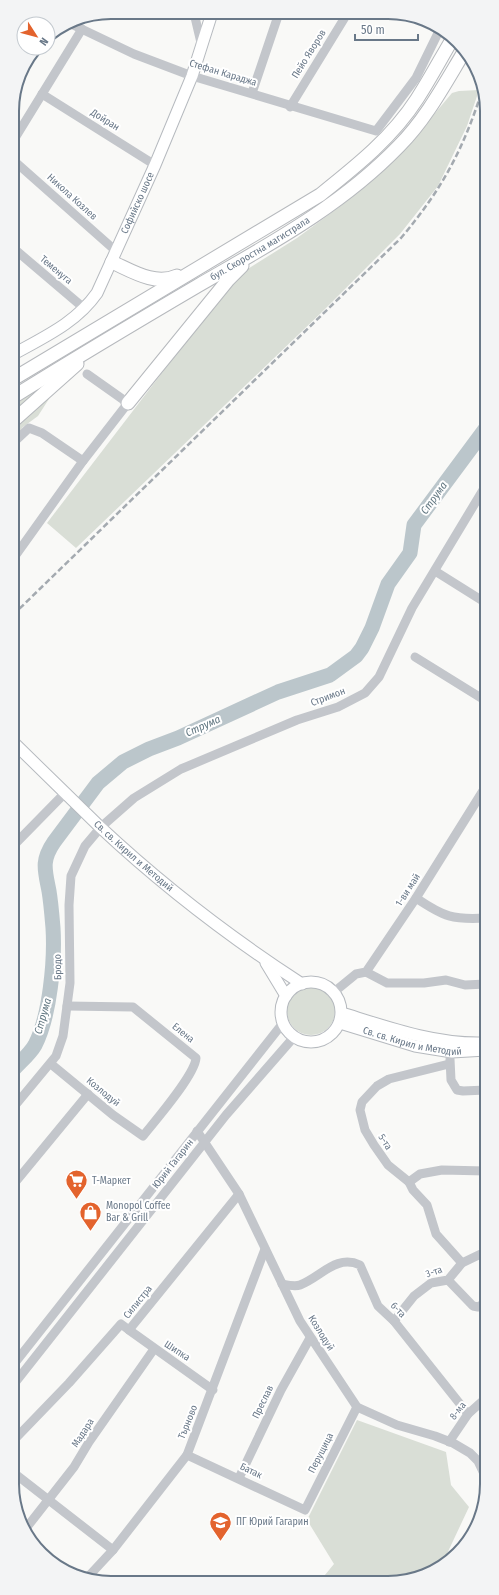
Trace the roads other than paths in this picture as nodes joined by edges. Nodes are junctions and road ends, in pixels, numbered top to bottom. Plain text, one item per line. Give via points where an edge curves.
1 (196, 19) edge
2 (210, 19) edge
3 (277, 19) edge
4 (344, 19) edge
5 (77, 26) edge
6 (82, 29) junction
7 (438, 34) edge
8 (450, 43) edge
9 (202, 46) junction
10 (462, 56) edge
11 (192, 76) junction
12 (252, 93) junction
13 (42, 94) junction
14 (290, 107) junction
15 (19, 132) edge
16 (155, 165) junction
17 (19, 166) edge
18 (258, 251) junction
19 (19, 253) edge
20 (114, 257) junction
21 (206, 264) junction
22 (85, 309) junction
23 (106, 339) junction
24 (19, 351) edge
25 (87, 374) dead end
26 (19, 375) edge
27 (19, 393) edge
28 (128, 403) junction
29 (19, 416) edge
30 (19, 437) edge
31 (83, 461) junction
32 (480, 495) edge
33 (19, 551) edge
34 (434, 571) junction
35 (480, 598) edge
36 (415, 657) dead end
37 (480, 697) edge
38 (19, 748) edge
39 (480, 796) edge
40 (69, 797) junction
41 (98, 824) junction
42 (91, 838) joint
43 (19, 841) edge
44 (416, 898) junction
45 (480, 918) edge
46 (263, 959) junction
47 (366, 972) junction
48 (302, 984) junction
49 (480, 984) edge
50 (334, 992) junction
51 (286, 996) junction
52 (67, 1006) junction
53 (341, 1018) junction
54 (283, 1023) junction
55 (294, 1037) junction
56 (480, 1043) edge
57 (453, 1047) junction
58 (480, 1049) edge
59 (51, 1064) junction
60 (449, 1064) junction
61 (480, 1090) edge
62 (88, 1094) junction
63 (19, 1101) edge
64 (197, 1131) junction
65 (143, 1136) joint
66 (204, 1143) junction
67 (480, 1172) edge
68 (19, 1179) edge
69 (408, 1182) junction
70 (239, 1194) junction
71 (265, 1249) junction
72 (480, 1254) edge
73 (462, 1263) junction
74 (448, 1280) junction
75 (282, 1284) junction
76 (480, 1306) edge
77 (394, 1321) junction
78 (129, 1330) junction
79 (310, 1338) junction
80 (154, 1349) junction
81 (19, 1350) edge
82 (19, 1353) edge
83 (31, 1362) junction
84 (19, 1378) edge
85 (213, 1390) junction
86 (480, 1403) edge
87 (357, 1407) junction
88 (468, 1414) junction
89 (19, 1435) edge
90 (449, 1442) junction
91 (187, 1455) junction
92 (480, 1465) edge
93 (19, 1477) edge
94 (239, 1478) junction
95 (48, 1500) junction
96 (304, 1510) joint
97 (29, 1525) edge
98 (113, 1550) junction
99 (91, 1574) edge

1 - 9 street
2 - 9 main road, Софийско шосе
3 - 12 street
4 - 14 street, Пейо Яворов
5 - 6 street, Стефан Караджа
6 - 11 street, Стефан Караджа via 134,54
6 - 13 street
7 - 14 street, Стефан Караджа via 416,78 376,132
8 - 21 highway, бул. Скоростна магистрала via 416,100 389,134 359,164 320,196
9 - 11 main road, Софийско шосе
10 - 18 highway, бул. Скоростна магистрала via 430,109 400,145 369,176 329,207
11 - 12 street, Стефан Караджа
11 - 16 main road, Софийско шосе
12 - 14 street, Стефан Караджа
13 - 15 street
13 - 16 street, Дойран
16 - 20 main road, Софийско шосе
17 - 20 street, Никола Козлев
18 - 23 highway, бул. Скоростна магистрала
18 - 28 highway via 228,280
19 - 22 street, Теменуга
20 - 21 highway via 148,278 160,280 171,279
20 - 22 main road, Софийско шосе via 97,293
21 - 26 highway, бул. Скоростна магистрала
22 - 24 main road, Софийско шосе via 64,327
23 - 27 highway, бул. Скоростна магистрала
23 - 29 highway
25 - 28 street
28 - 31 street
30 - 31 street via 29,428 42,433
31 - 33 street
32 - 34 street, Стримон
34 - 35 street
34 - 41 street, Стримон via 412,608 379,677 365,693 338,707 297,720 182,769 134,798
36 - 37 street
38 - 40 main road, Св. св. Кирил и Методий
39 - 44 street, 1-ви май
40 - 41 main road, Св. св. Кирил и Методий
40 - 43 street
41 - 42 street, Стримон
41 - 46 main road, Св. св. Кирил и Методий via 151,872
42 - 52 street, Бродо via 80,854 71,876 68,919 70,983
44 - 45 street via 452,918
44 - 47 street, 1-ви май
46 - 48 main road, Св. св. Кирил и Методий
46 - 51 main road, Св. св. Кирил и Методий
47 - 49 street via 387,983 446,980 465,985
47 - 50 street via 356,974
48 - 50 main road via 322,984
48 - 51 main road
50 - 53 main road via 340,1002
51 - 54 main road via 281,1012
52 - 59 street, Бродо via 63,1036
52 - 65 street, Елена via 133,1007 196,1058 189,1076
53 - 55 main road via 334,1033 320,1042 304,1042
53 - 57 main road, Св. св. Кирил и Методий via 401,1031
54 - 55 main road
54 - 64 street, Юрий Гагарин
55 - 66 street, Юрий Гагарин
56 - 57 main road, Св. св. Кирил и Методий
57 - 58 main road, Св. св. Кирил и Методий
57 - 60 street
59 - 62 street, Козлодуй
59 - 63 street, Бродо
60 - 61 street via 451,1080 457,1090
60 - 69 street, 5-та via 389,1079 362,1102 361,1119 374,1146 388,1165
62 - 65 street, Козлодуй
62 - 68 street
64 - 66 street, Козлодуй
64 - 81 street, Юрий Гагарин
66 - 70 street, Козлодуй
66 - 83 street, Юрий Гагарин
67 - 69 street via 442,1170 420,1174
69 - 73 street, 5-та via 427,1205 436,1234
70 - 71 street, Козлодуй
70 - 78 street, Силистра
71 - 75 street, Козлодуй
71 - 85 street, Търново
72 - 73 street, 3-та
73 - 74 street, 3-та
74 - 76 street via 473,1306
74 - 77 street, 3-та via 431,1283 414,1296
75 - 77 street, 6-та via 299,1286 336,1264 350,1260 360,1265 378,1306
75 - 79 street, Козлодуй
77 - 88 street, 6-та
78 - 80 street, Шипка
78 - 89 street, Силистра via 121,1324 70,1383
79 - 87 street, Козлодуй
79 - 94 street, Преслав via 281,1390
80 - 85 street, Шипка via 181,1365
80 - 95 street, Мадара via 74,1467
82 - 83 street
83 - 84 street, Юрий Гагарин
85 - 91 street, Търново
86 - 88 street, 8-ма
87 - 90 street via 397,1425
87 - 96 street, Перущица
88 - 90 street, 8-ма
90 - 92 street via 470,1453
91 - 94 street, Батак
91 - 98 street, Търново
93 - 95 street
94 - 96 street, Батак
95 - 97 street, Мадара
95 - 98 street
98 - 99 street, Търново

